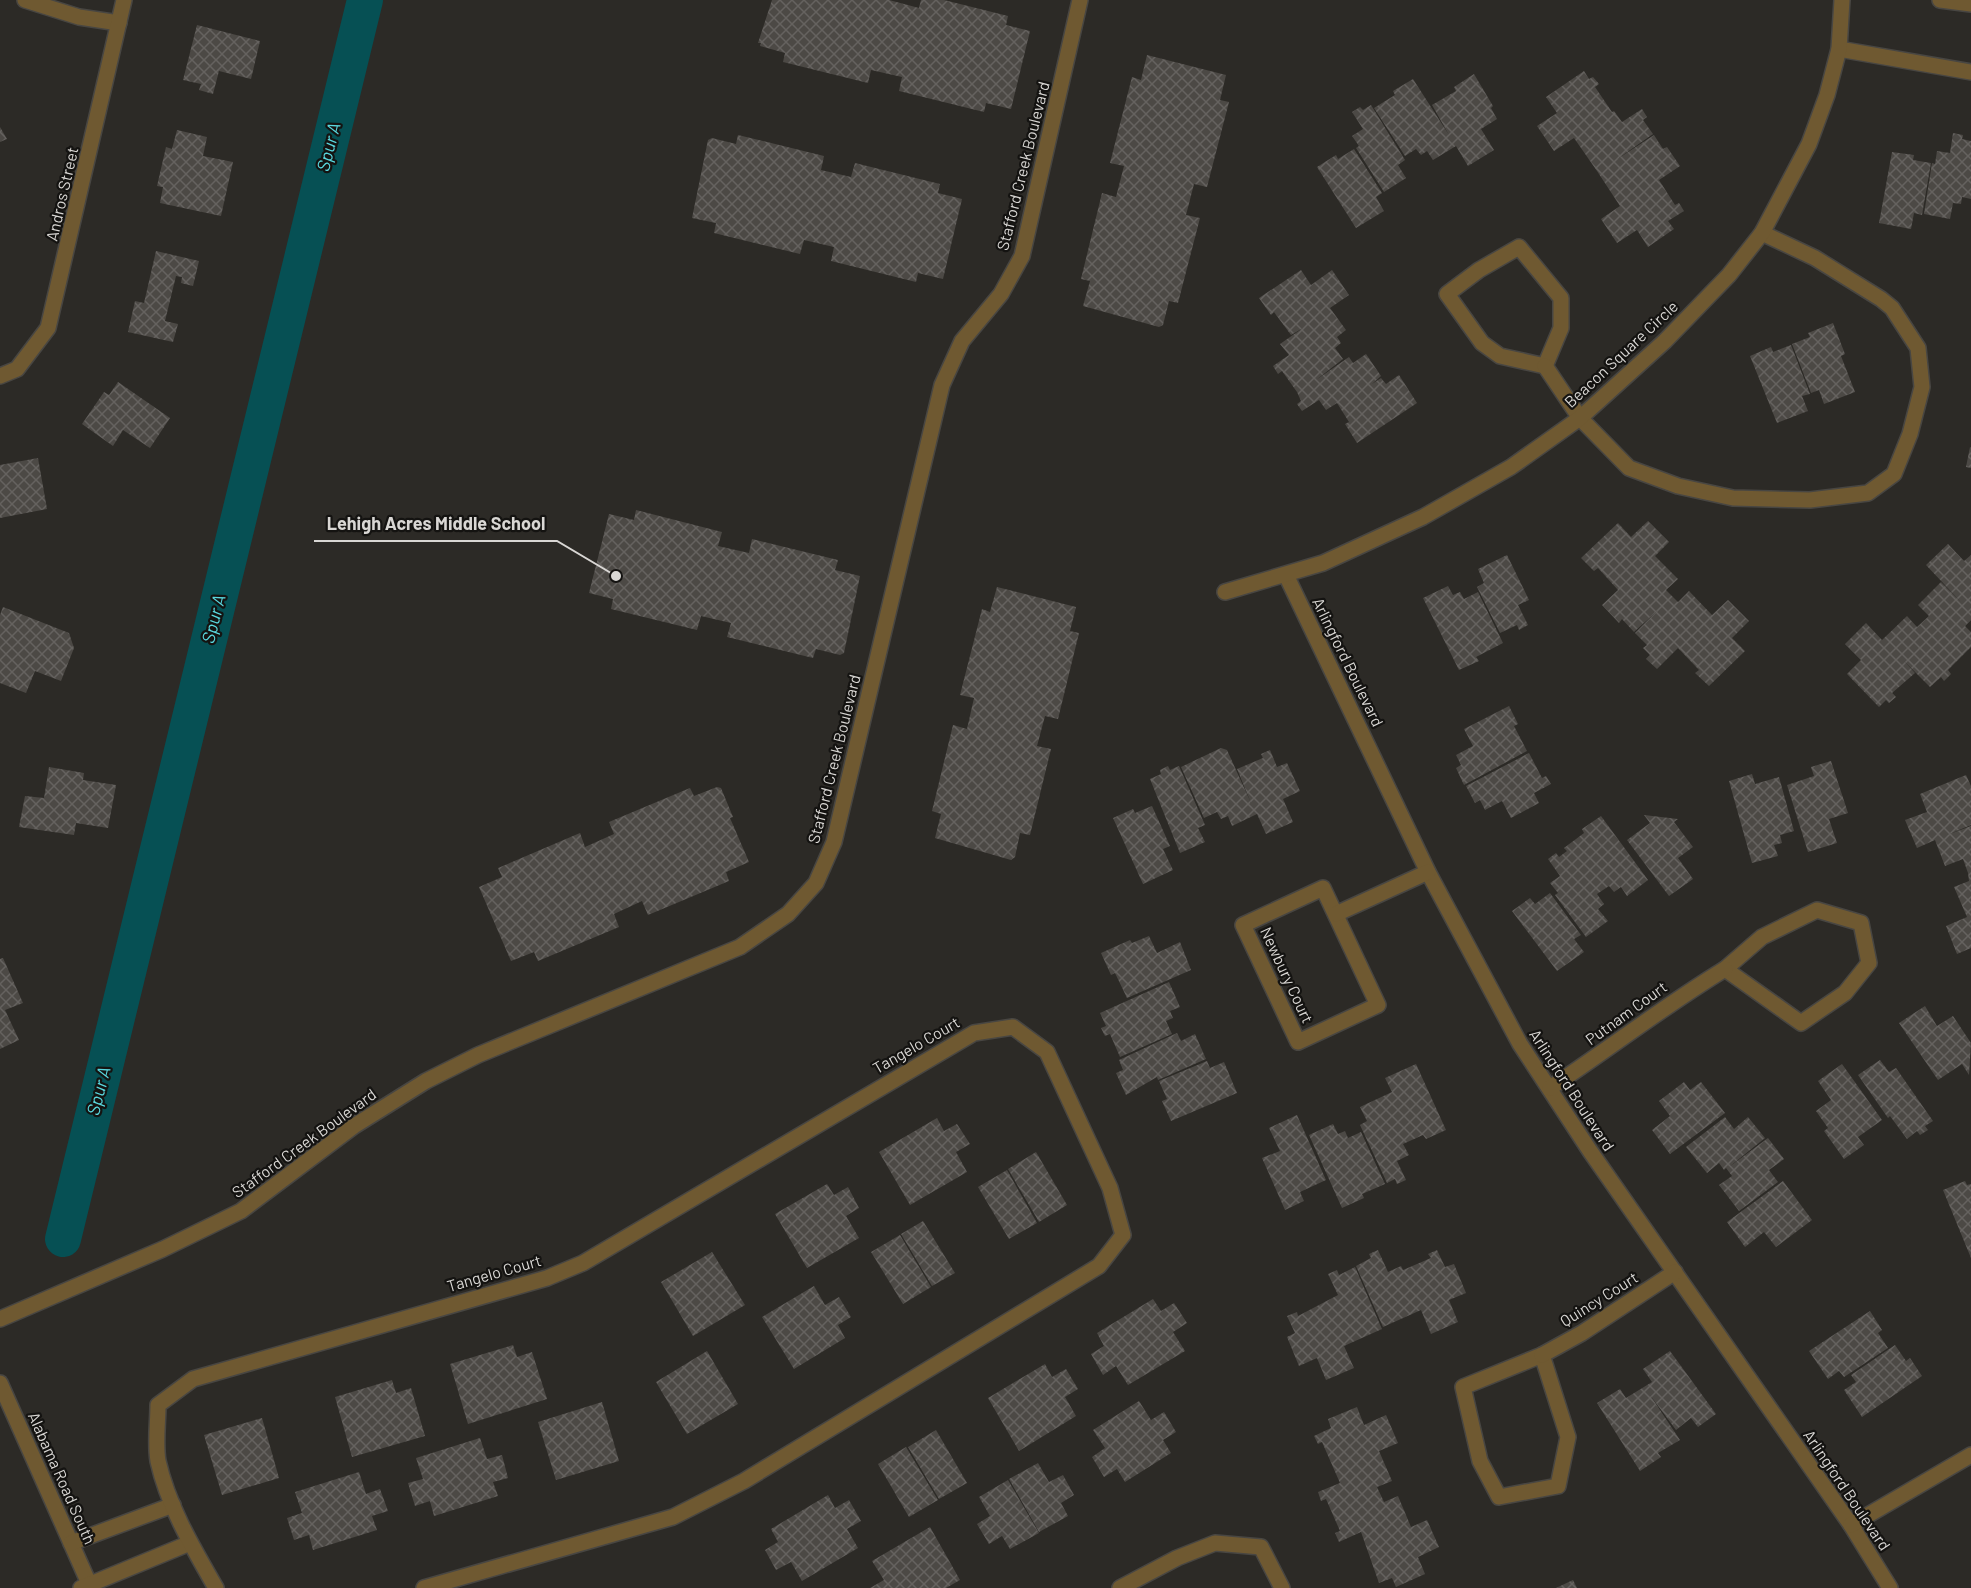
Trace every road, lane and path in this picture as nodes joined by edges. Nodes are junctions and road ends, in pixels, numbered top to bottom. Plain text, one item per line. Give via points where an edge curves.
1 (25, 0) edge
2 (124, 0) edge
3 (1080, 0) edge
4 (1842, 0) edge
5 (1940, 0) edge
6 (1971, 4) edge
7 (119, 23) junction
8 (1839, 49) junction
9 (1971, 72) edge
10 (1762, 233) junction
11 (1545, 366) junction
12 (0, 376) edge
13 (1580, 418) junction
14 (1286, 575) junction
15 (1225, 591) dead end
16 (1428, 872) junction
17 (1336, 914) junction
18 (1725, 969) junction
19 (1550, 1088) junction
20 (1675, 1272) junction
21 (0, 1319) edge
22 (1542, 1355) junction
23 (0, 1383) edge
24 (1971, 1455) edge
25 (173, 1505) junction
26 (1851, 1525) junction
27 (190, 1543) junction
28 (71, 1544) junction
29 (87, 1587) edge
30 (216, 1588) edge
31 (424, 1588) edge
32 (1120, 1588) edge
33 (1282, 1588) edge
34 (1890, 1588) edge

1 - 7 street via 79,17
2 - 7 street, Andros Street
3 - 21 street, Stafford Creek Boulevard via 1022,256 1001,294 962,341 942,385 834,842 816,883 788,914 740,947 478,1055 426,1081 354,1126 241,1211 163,1250
4 - 8 street, Beacon Square Circle
5 - 6 street
7 - 12 street, Andros Street via 48,328 17,369
8 - 9 street
8 - 10 street, Beacon Square Circle via 1809,144
10 - 13 street, Beacon Square Circle via 1729,275 1665,341
10 - 13 street via 1815,258 1881,299 1892,308 1918,348 1922,387 1894,474 1868,493 1810,500 1733,498 1678,486 1629,468
11 - 11 street via 1500,356 1482,343 1447,294 1519,247 1561,298 1561,328
11 - 13 street
13 - 14 street, Beacon Square Circle via 1511,467 1423,517 1323,563
14 - 15 street, Beacon Square Circle
14 - 16 street, Arlingford Boulevard
16 - 17 street
16 - 19 street, Arlingford Boulevard via 1520,1044
17 - 17 street, Newbury Court via 1378,1005 1299,1042 1243,925 1323,888
18 - 18 street, Putnam Court via 1762,937 1817,910 1861,923 1869,963 1845,993 1801,1023
18 - 19 street, Putnam Court via 1668,1004
19 - 20 street, Arlingford Boulevard
20 - 22 street, Quincy Court
20 - 26 street, Arlingford Boulevard
22 - 22 street, Quincy Court via 1463,1387 1480,1461 1499,1497 1558,1486 1568,1437
23 - 28 street, Alabama Road South
24 - 26 street
25 - 27 street, Tangelo Court
25 - 28 street
25 - 31 street, Tangelo Court via 158,1460 158,1405 193,1379 547,1278 583,1263 974,1033 1013,1027 1047,1052 1110,1188 1123,1235 1099,1266 744,1481 673,1517
26 - 34 street, Arlingford Boulevard
27 - 29 street
27 - 30 street, Tangelo Court
28 - 29 street, Alabama Road South
32 - 33 street via 1215,1543 1261,1547

